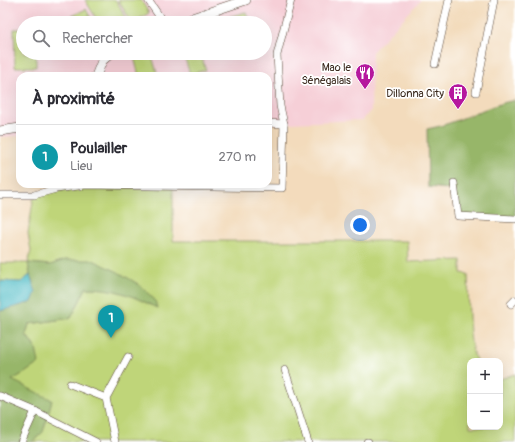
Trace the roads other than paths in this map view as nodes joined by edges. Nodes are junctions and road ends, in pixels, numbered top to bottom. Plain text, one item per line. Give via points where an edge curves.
1 (148, 0) edge
2 (246, 0) edge
3 (291, 0) edge
4 (449, 0) edge
5 (494, 0) edge
6 (159, 16) edge
7 (198, 16) edge
8 (103, 60) edge
9 (434, 64) dead end
10 (98, 72) edge
11 (476, 92) dead end
12 (272, 123) edge
13 (284, 124) junction
14 (16, 129) edge
15 (0, 131) edge
16 (454, 183) dead end
17 (64, 188) edge
18 (272, 188) edge
19 (0, 195) edge
20 (515, 219) edge
21 (128, 357) dead end
22 (285, 370) dead end
23 (70, 384) dead end
24 (0, 396) edge
25 (106, 398) junction
26 (35, 411) junction
27 (21, 442) edge
28 (96, 442) edge
29 (115, 442) edge
30 (308, 442) edge

1 - 6 street
2 - 7 street
3 - 13 street via 277,55 280,106
4 - 9 street
5 - 11 street
8 - 10 street
12 - 13 street
13 - 18 street via 282,188
14 - 15 street
16 - 20 street via 458,216
17 - 19 street via 34,195
21 - 25 street
22 - 30 street
23 - 25 street
24 - 26 street
25 - 29 street
26 - 27 street
26 - 28 street

